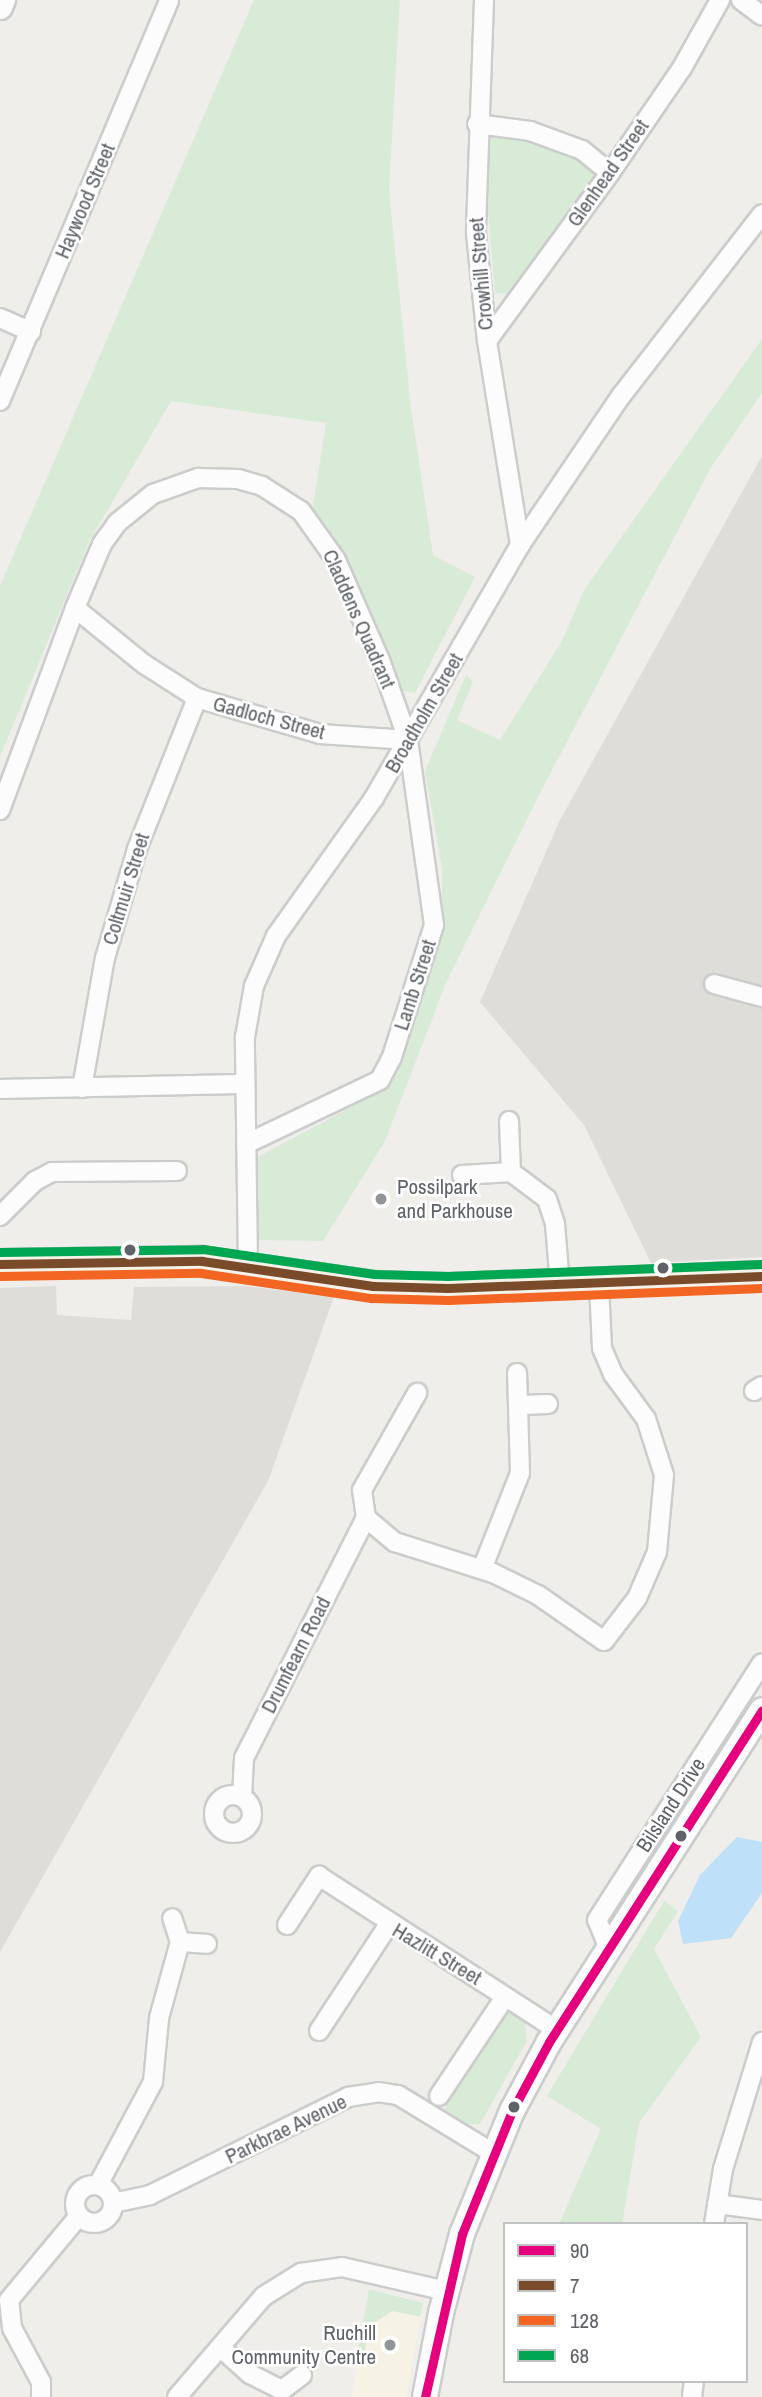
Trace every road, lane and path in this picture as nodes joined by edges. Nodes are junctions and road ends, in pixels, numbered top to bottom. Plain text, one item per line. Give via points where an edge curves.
1 (3, 0) edge
2 (169, 0) edge
3 (484, 0) edge
4 (720, 0) edge
5 (741, 0) edge
6 (0, 7) edge
7 (762, 16) edge
8 (477, 124) junction
9 (610, 173) junction
10 (762, 214) edge
11 (0, 318) edge
12 (31, 332) junction
13 (487, 341) junction
14 (0, 401) edge
15 (520, 545) junction
16 (75, 608) junction
17 (197, 698) junction
18 (408, 740) junction
19 (0, 810) edge
20 (714, 984) dead end
21 (762, 997) edge
22 (244, 1084) junction
23 (82, 1088) junction
24 (0, 1089) edge
25 (509, 1121) dead end
26 (246, 1144) junction
27 (177, 1171) dead end
28 (511, 1172) junction
29 (462, 1175) dead end
30 (0, 1216) edge
31 (0, 1264) edge
32 (248, 1266) junction
33 (762, 1276) edge
34 (599, 1284) junction
35 (560, 1285) junction
36 (517, 1373) dead end
37 (417, 1392) dead end
38 (548, 1404) dead end
39 (521, 1405) junction
40 (366, 1518) junction
41 (482, 1569) junction
42 (762, 1663) edge
43 (762, 1710) edge
44 (242, 1797) dead end
45 (172, 1918) dead end
46 (389, 1924) junction
47 (287, 1925) dead end
48 (180, 1942) junction
49 (207, 1944) dead end
50 (609, 1950) junction
51 (505, 1997) junction
52 (557, 2030) junction
53 (319, 2031) dead end
54 (762, 2042) edge
55 (756, 2079) edge
56 (439, 2096) dead end
57 (492, 2153) junction
58 (98, 2185) junction
59 (113, 2203) junction
60 (717, 2204) junction
61 (762, 2210) edge
62 (79, 2216) junction
63 (714, 2222) edge
64 (446, 2291) junction
65 (221, 2348) junction
66 (302, 2375) dead end
67 (282, 2393) edge
68 (41, 2397) edge
69 (177, 2397) edge
70 (425, 2397) edge

1 - 6 main road
2 - 12 street, Haywood Street
3 - 8 street, Crowhill Street
4 - 9 street, Glenhead Street via 682,68
5 - 7 street
8 - 9 street via 530,131 582,150
8 - 13 street, Crowhill Street via 476,233
9 - 13 street, Glenhead Street
10 - 15 street, Broadholm Street via 621,396
11 - 12 street
12 - 14 street, Haywood Street
13 - 15 street, Crowhill Street
15 - 18 street, Broadholm Street
16 - 17 street, Gadloch Street via 144,664
16 - 18 street, Claddens Quadrant via 102,544 117,523 153,494 198,478 238,479 262,486 301,511 336,560 380,660
16 - 19 street, Claddens Quadrant
17 - 18 street, Gadloch Street via 320,734
17 - 23 street, Coltmuir Street via 137,849 105,958
18 - 22 street, Broadholm Street via 363,816 276,936 248,1012
18 - 26 street, Lamb Street via 434,925 392,1056 380,1080 368,1088
20 - 21 street
22 - 23 street
22 - 26 street, Broadholm Street
23 - 24 street
25 - 28 street
26 - 32 street, Broadholm Street
27 - 30 street via 52,1172 35,1181
28 - 29 street
28 - 35 street via 547,1199 555,1224
31 - 32 main road via 157,1259
32 - 35 main road via 401,1287
33 - 34 main road
34 - 35 main road
34 - 41 street via 602,1348 613,1374 646,1419 664,1475 657,1552 637,1598 604,1641 538,1594
36 - 39 street
37 - 40 street, Drumfearn Road via 362,1490
38 - 39 street
39 - 41 street via 520,1473
40 - 41 street via 395,1542
40 - 44 street, Drumfearn Road via 244,1758
42 - 50 street, Bilsland Drive via 597,1920
43 - 50 main road, Bilsland Drive
45 - 48 street
46 - 47 street, Hazlitt Street via 319,1876
46 - 51 street, Hazlitt Street
46 - 53 street
48 - 49 street
48 - 58 street via 159,2018 153,2082
50 - 52 main road, Bilsland Drive
51 - 52 street, Hazlitt Street
51 - 56 street
52 - 57 main road, Bilsland Drive
54 - 55 street
55 - 60 street
57 - 59 street, Parkbrae Avenue via 398,2095 378,2092 348,2097 150,2195
57 - 64 main road, Bilsland Drive
58 - 59 street via 108,2191
58 - 62 street via 85,2187 76,2196
59 - 62 street via 101,2222
60 - 61 street
60 - 63 street
62 - 68 street via 9,2300 12,2328 41,2382
64 - 65 street via 342,2267 301,2273 264,2296
64 - 70 main road, Bilsland Drive
65 - 67 street via 250,2374
65 - 69 street
66 - 67 street

